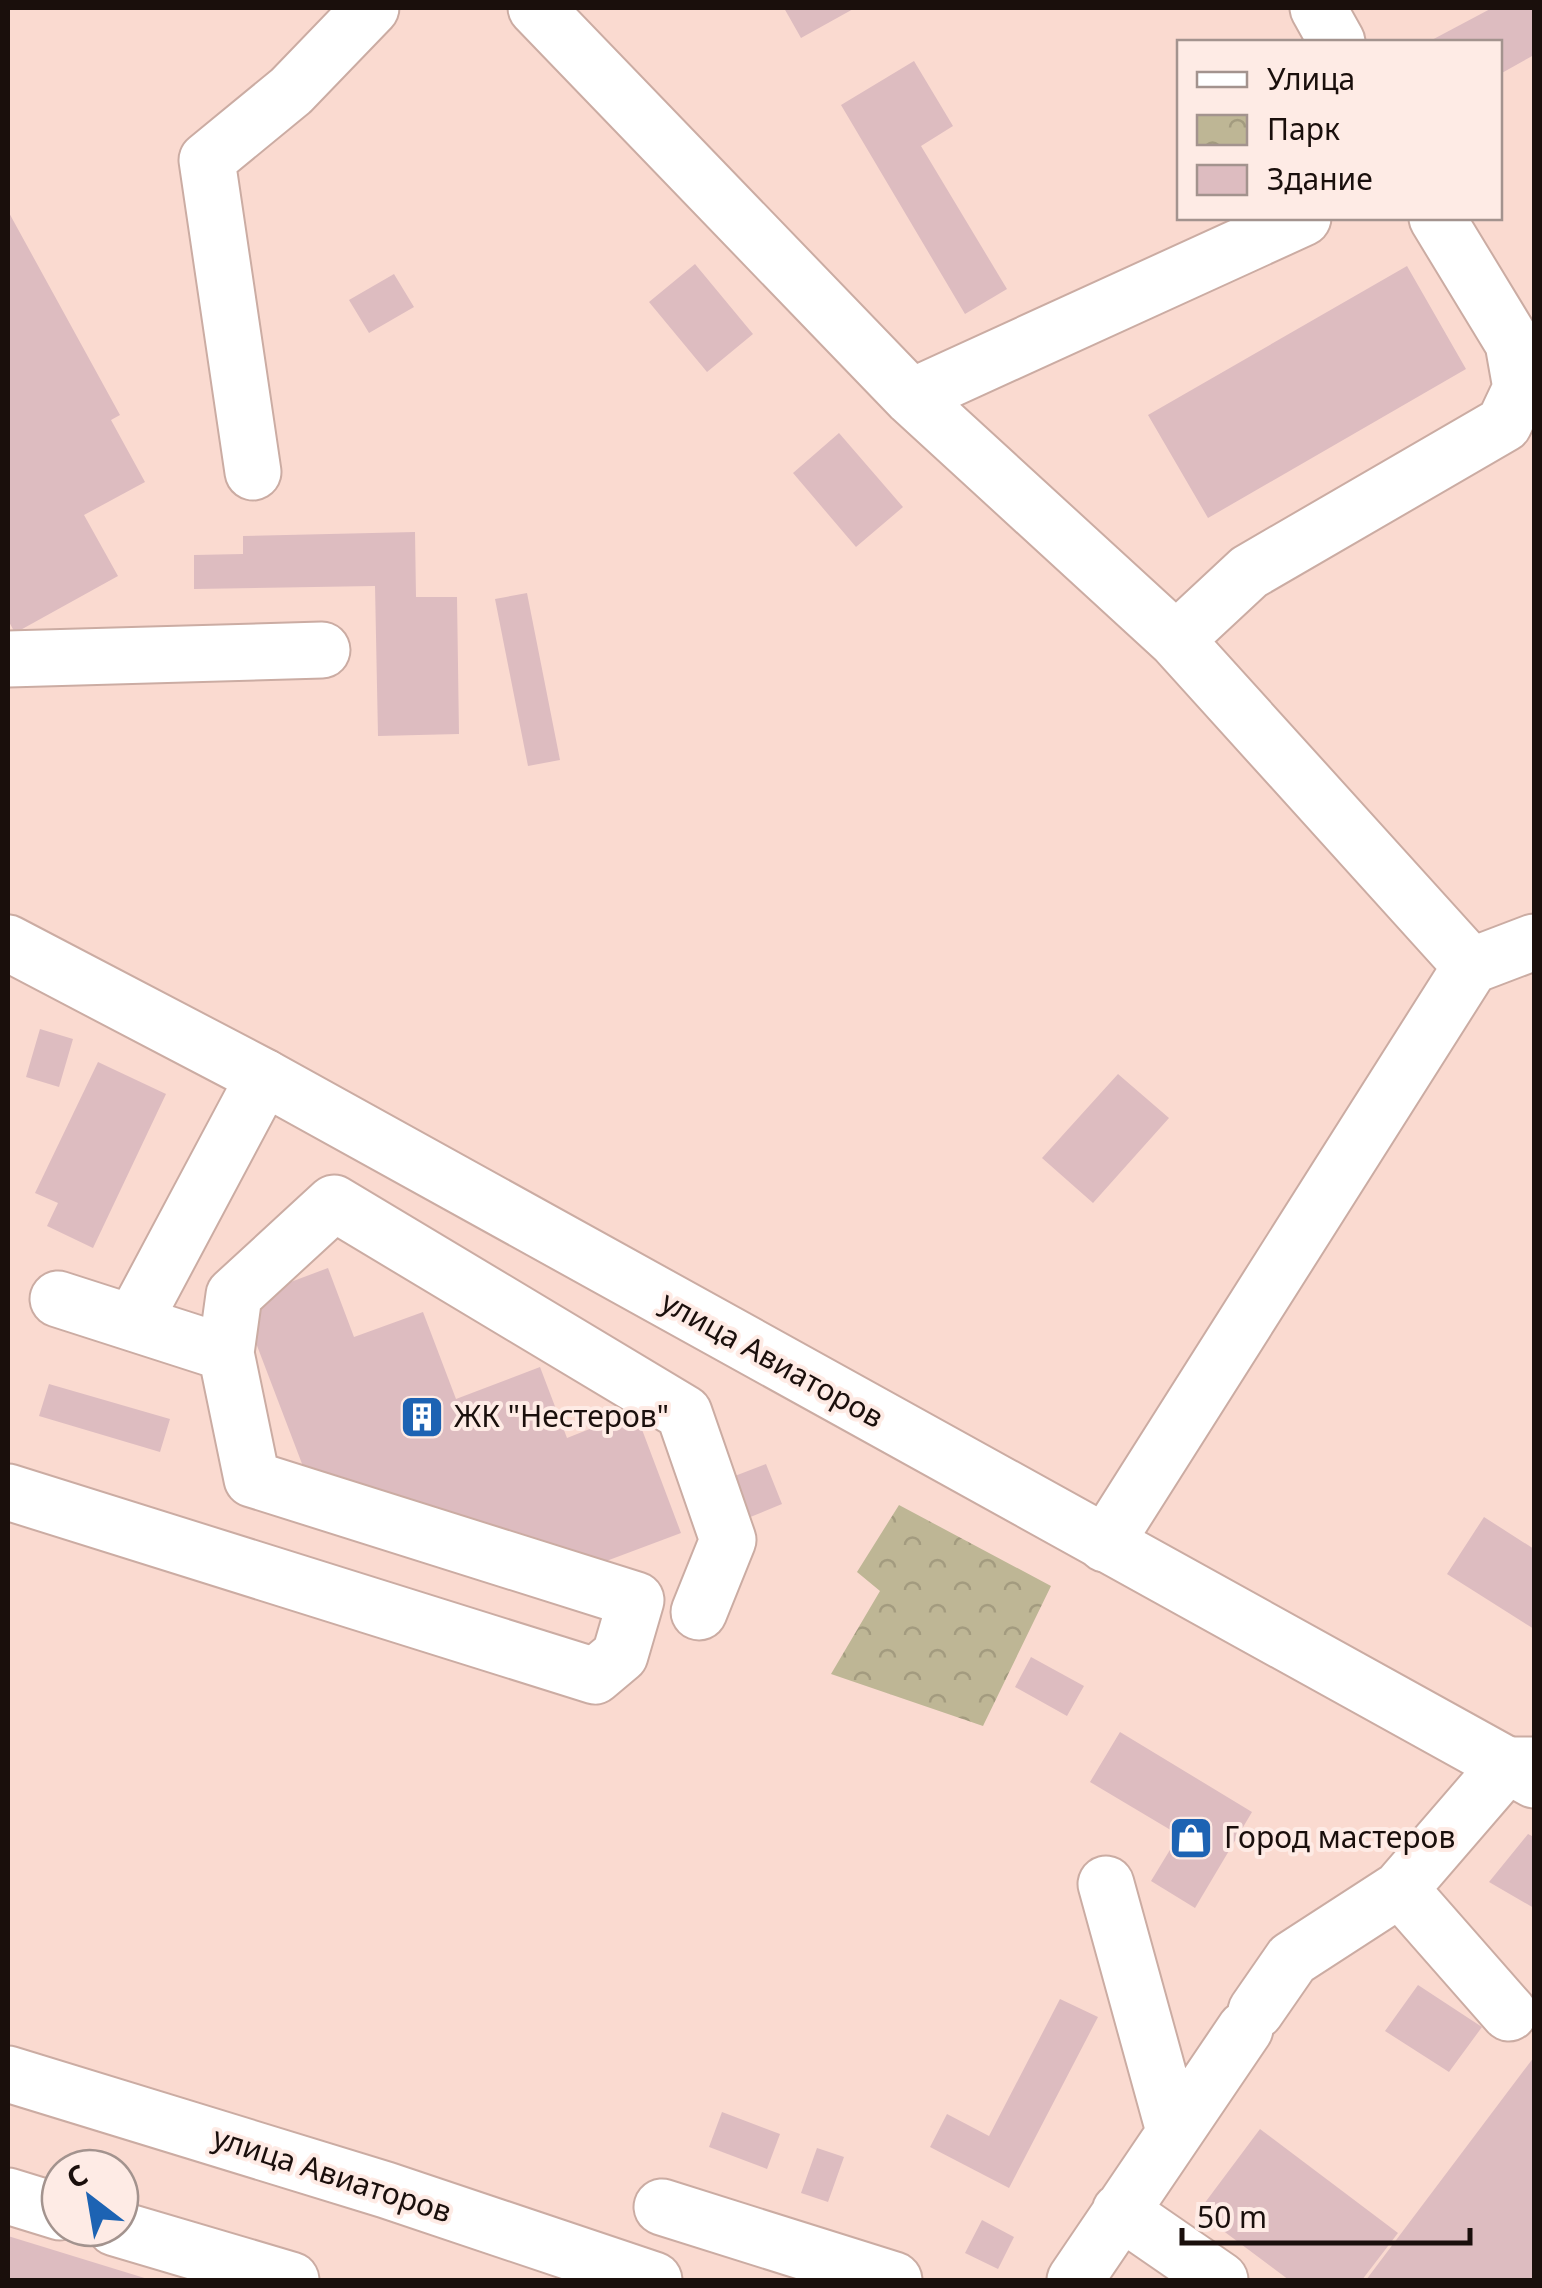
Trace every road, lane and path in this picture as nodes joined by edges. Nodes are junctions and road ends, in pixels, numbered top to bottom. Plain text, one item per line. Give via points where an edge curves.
1 (371, 8) edge
2 (536, 8) edge
3 (1318, 8) edge
4 (1336, 40) edge
5 (1298, 220) edge
6 (1438, 220) edge
7 (911, 397) junction
8 (253, 472) dead end
9 (1176, 640) junction
10 (322, 650) dead end
11 (8, 659) edge
12 (1534, 942) edge
13 (8, 943) edge
14 (1471, 966) junction
15 (264, 1077) junction
16 (58, 1299) dead end
17 (133, 1324) junction
18 (226, 1353) junction
19 (275, 1486) junction
20 (8, 1492) edge
21 (1105, 1544) junction
22 (254, 1571) junction
23 (699, 1612) dead end
24 (1525, 1770) edge
25 (1106, 1884) dead end
26 (1400, 1889) junction
27 (1510, 2013) dead end
28 (8, 2074) edge
29 (1174, 2130) junction
30 (8, 2196) edge
31 (40, 2206) edge
32 (662, 2207) dead end
33 (1120, 2211) junction
34 (140, 2236) edge
35 (290, 2280) edge
36 (654, 2280) edge
37 (894, 2280) edge
38 (1075, 2280) edge
39 (1220, 2280) edge

1 - 8 main road via 291,91 207,160
2 - 7 main road
3 - 4 main road
5 - 7 main road
6 - 9 main road via 1513,343 1521,388 1504,424 1249,572
7 - 9 main road
9 - 14 main road
10 - 11 main road
12 - 14 main road
13 - 15 main road, улица Авиаторов
14 - 21 main road
15 - 17 main road
15 - 21 main road, улица Авиаторов
16 - 17 main road
17 - 18 main road
18 - 19 main road via 252,1479
18 - 23 main road via 234,1295 334,1203 684,1414 728,1540
19 - 22 main road
19 - 22 main road via 636,1600 620,1655 595,1676
20 - 22 main road
21 - 24 main road, улица Авиаторов
24 - 26 main road
25 - 29 main road
26 - 27 main road
26 - 29 main road via 1292,1959
28 - 36 main road, улица Авиаторов
29 - 33 main road
30 - 31 main road
32 - 37 main road
33 - 38 main road
33 - 39 main road
34 - 35 main road

